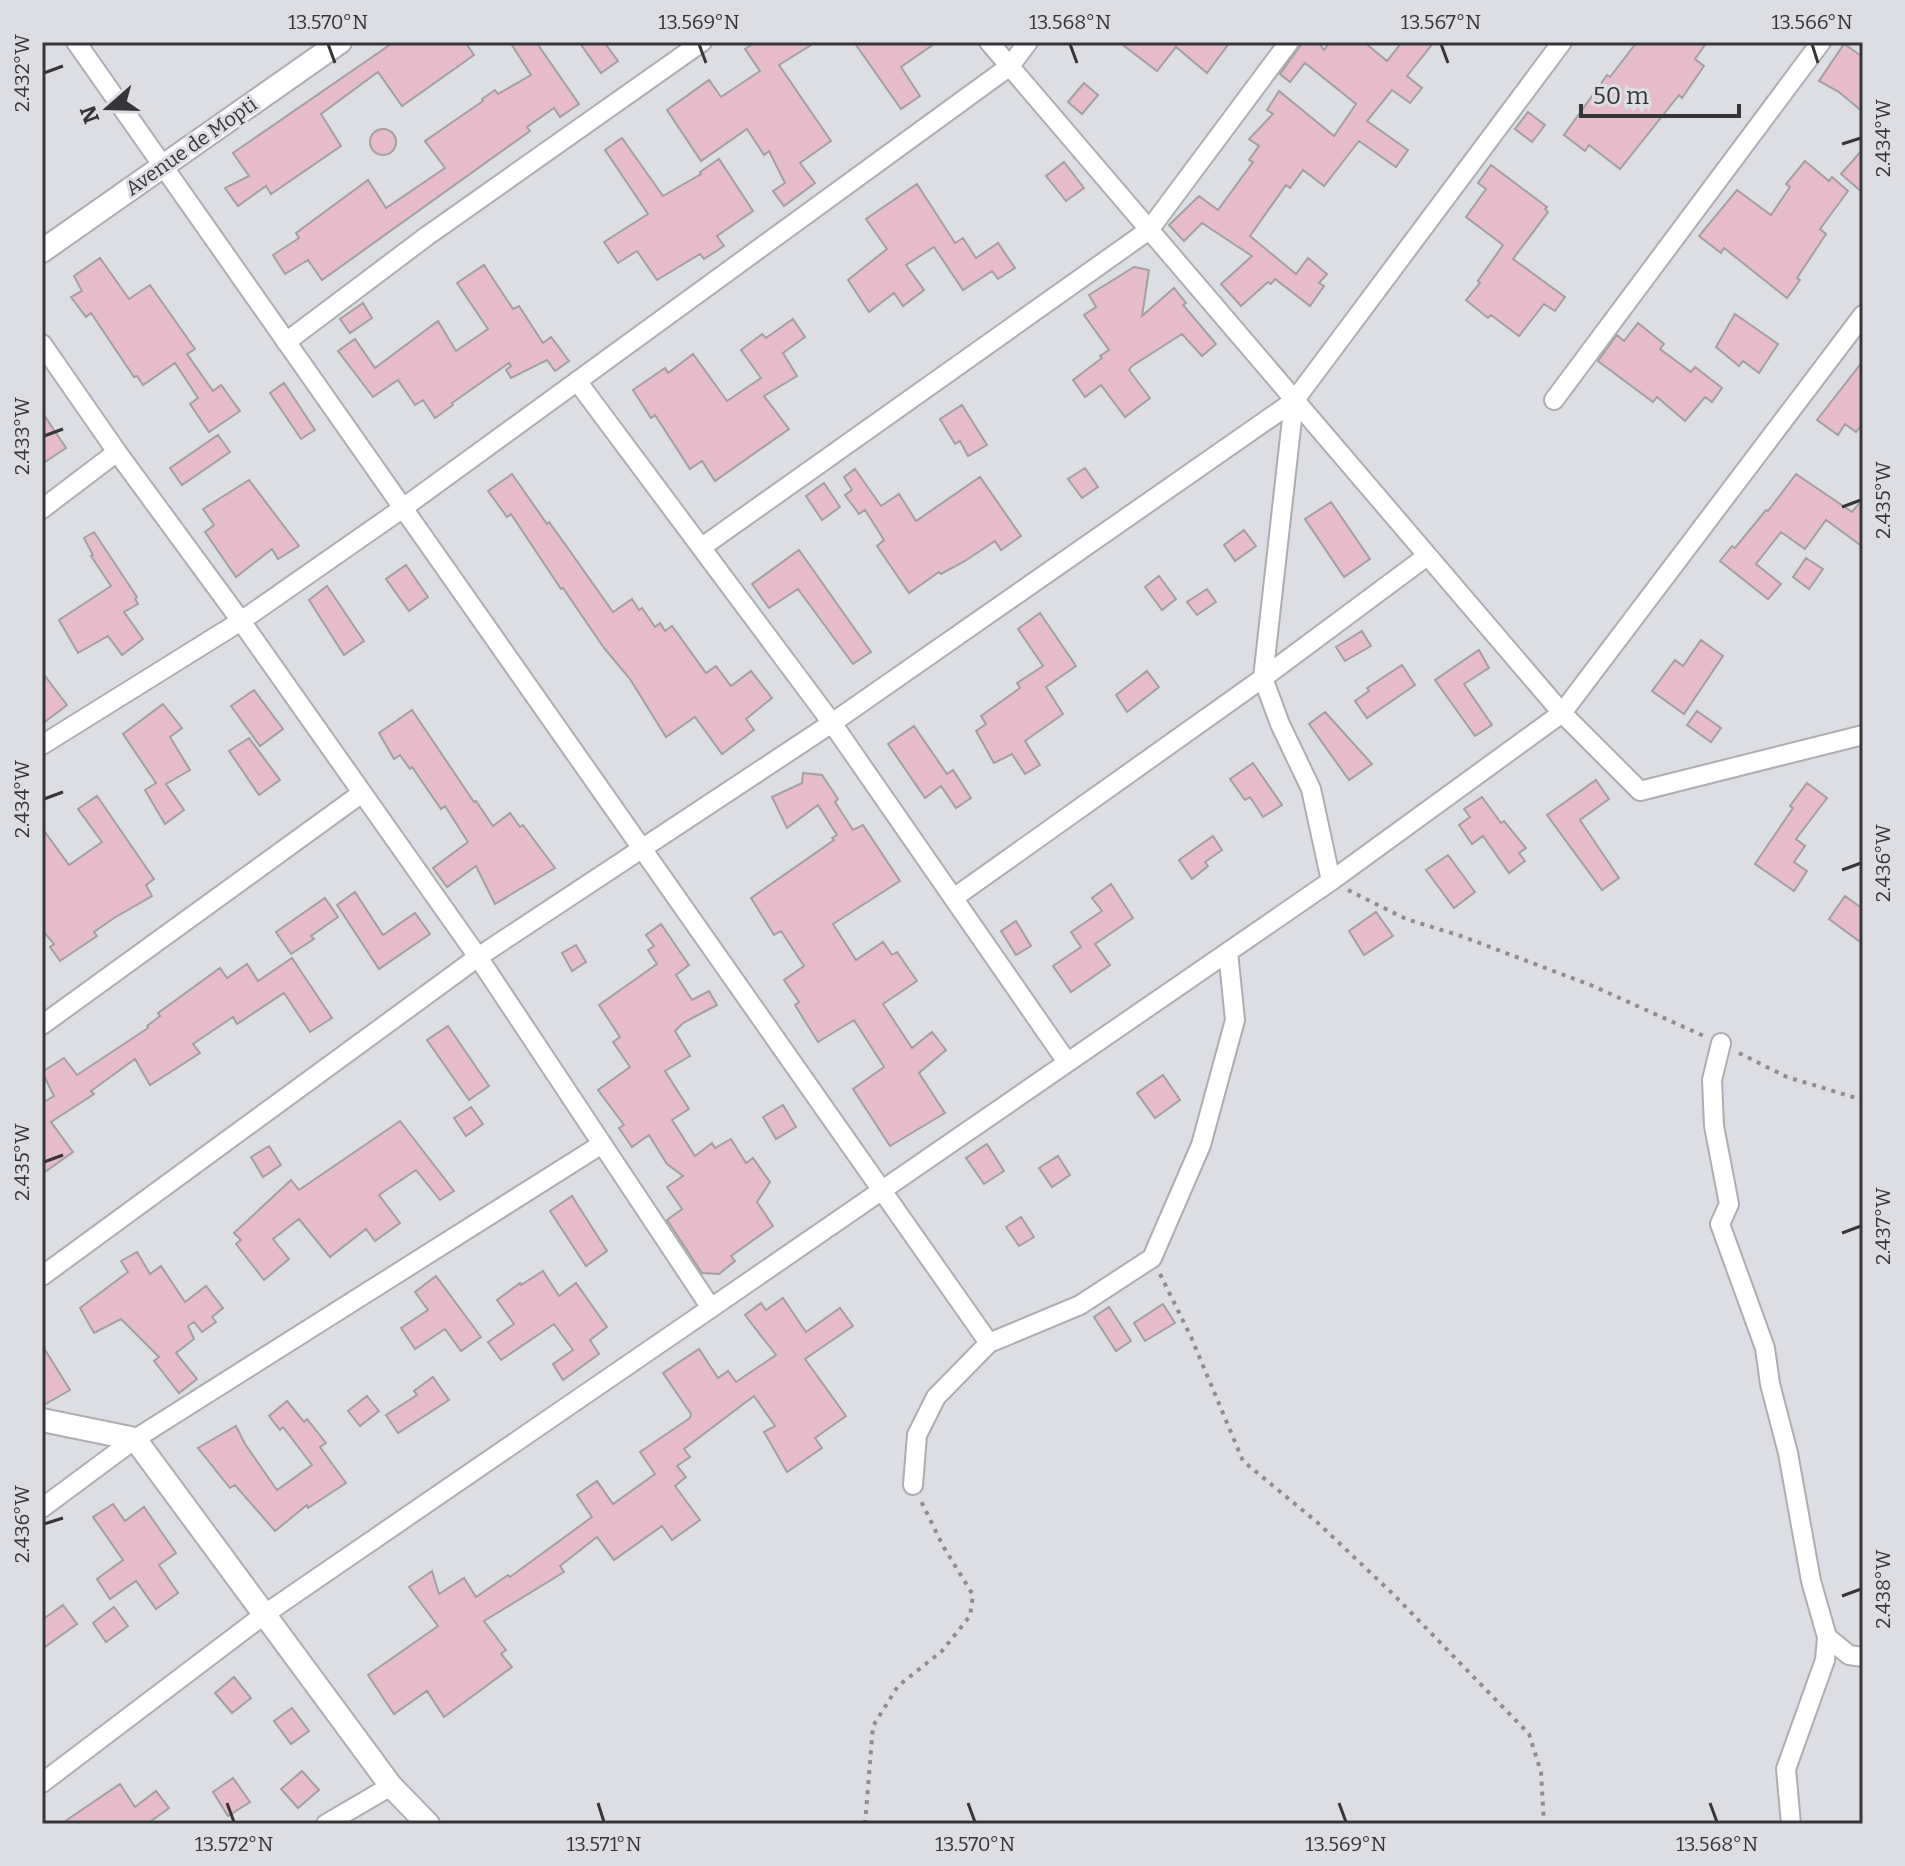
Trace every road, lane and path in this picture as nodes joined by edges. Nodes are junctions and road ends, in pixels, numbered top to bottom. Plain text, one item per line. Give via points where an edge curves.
1 (76, 42) edge
2 (340, 42) edge
3 (702, 42) edge
4 (989, 42) edge
5 (1028, 42) edge
6 (1289, 42) edge
7 (1562, 42) edge
8 (1821, 42) edge
9 (1010, 66) junction
10 (163, 166) junction
11 (1149, 230) junction
12 (42, 251) edge
13 (1863, 315) edge
14 (286, 342) junction
15 (42, 344) edge
16 (577, 381) junction
17 (1554, 400) dead end
18 (1294, 401) junction
19 (117, 452) junction
20 (403, 508) junction
21 (42, 509) edge
22 (702, 547) junction
23 (1427, 556) junction
24 (241, 621) junction
25 (1263, 678) junction
26 (1562, 713) junction
27 (832, 723) junction
28 (1863, 735) edge
29 (42, 745) edge
30 (362, 793) junction
31 (642, 850) junction
32 (1331, 881) junction
33 (955, 897) junction
34 (1228, 952) junction
35 (478, 957) junction
36 (42, 1025) edge
37 (1721, 1043) junction
38 (1067, 1062) junction
39 (1863, 1100) edge
40 (602, 1144) junction
41 (881, 1189) junction
42 (1152, 1258) junction
43 (42, 1276) edge
44 (711, 1308) junction
45 (989, 1343) junction
46 (42, 1420) edge
47 (135, 1439) junction
48 (913, 1485) joint
49 (42, 1508) edge
50 (265, 1614) junction
51 (1827, 1637) junction
52 (1863, 1657) edge
53 (42, 1783) edge
54 (391, 1786) junction
55 (326, 1824) edge
56 (428, 1824) edge
57 (865, 1824) edge
58 (1544, 1824) edge
59 (1791, 1824) edge

1 - 10 street
2 - 10 street, Avenue de Mopti
3 - 14 street
4 - 9 street
5 - 9 street
6 - 11 street
7 - 18 street
8 - 17 street
9 - 11 street
9 - 16 street
10 - 12 street, Avenue de Mopti
10 - 14 street
11 - 18 street
11 - 22 street
13 - 26 street
14 - 20 street
15 - 19 street
16 - 20 street
16 - 22 street
18 - 23 street
18 - 25 street
18 - 27 street
19 - 21 street
19 - 24 street
20 - 24 street
20 - 31 street
22 - 27 street
23 - 25 street
23 - 26 street
24 - 29 street
24 - 30 street
25 - 32 street via 1311,789
25 - 33 street
26 - 28 street via 1640,791
26 - 32 street
27 - 31 street
27 - 33 street
30 - 35 street
30 - 36 street
31 - 35 street
31 - 41 street
32 - 34 street
32 - 37 path via 1406,919 1593,986
33 - 38 street
34 - 38 street
34 - 42 street via 1235,1020 1201,1145
35 - 40 street
35 - 43 street
37 - 39 path via 1787,1077
37 - 51 street via 1712,1080 1714,1126 1729,1204 1720,1224 1765,1348
38 - 41 street
40 - 44 street
40 - 47 street
41 - 44 street
41 - 45 street
42 - 45 street via 1080,1305
42 - 58 path via 1243,1461 1394,1595 1529,1734 1541,1772
44 - 50 street
45 - 48 street via 936,1397 917,1435
46 - 47 street
47 - 49 street
47 - 50 street
48 - 57 path via 973,1595 970,1616 942,1651 898,1686 873,1726
50 - 53 street
50 - 54 street
51 - 52 street via 1849,1655
51 - 59 street via 1825,1660 1786,1769
54 - 55 street
54 - 56 street

